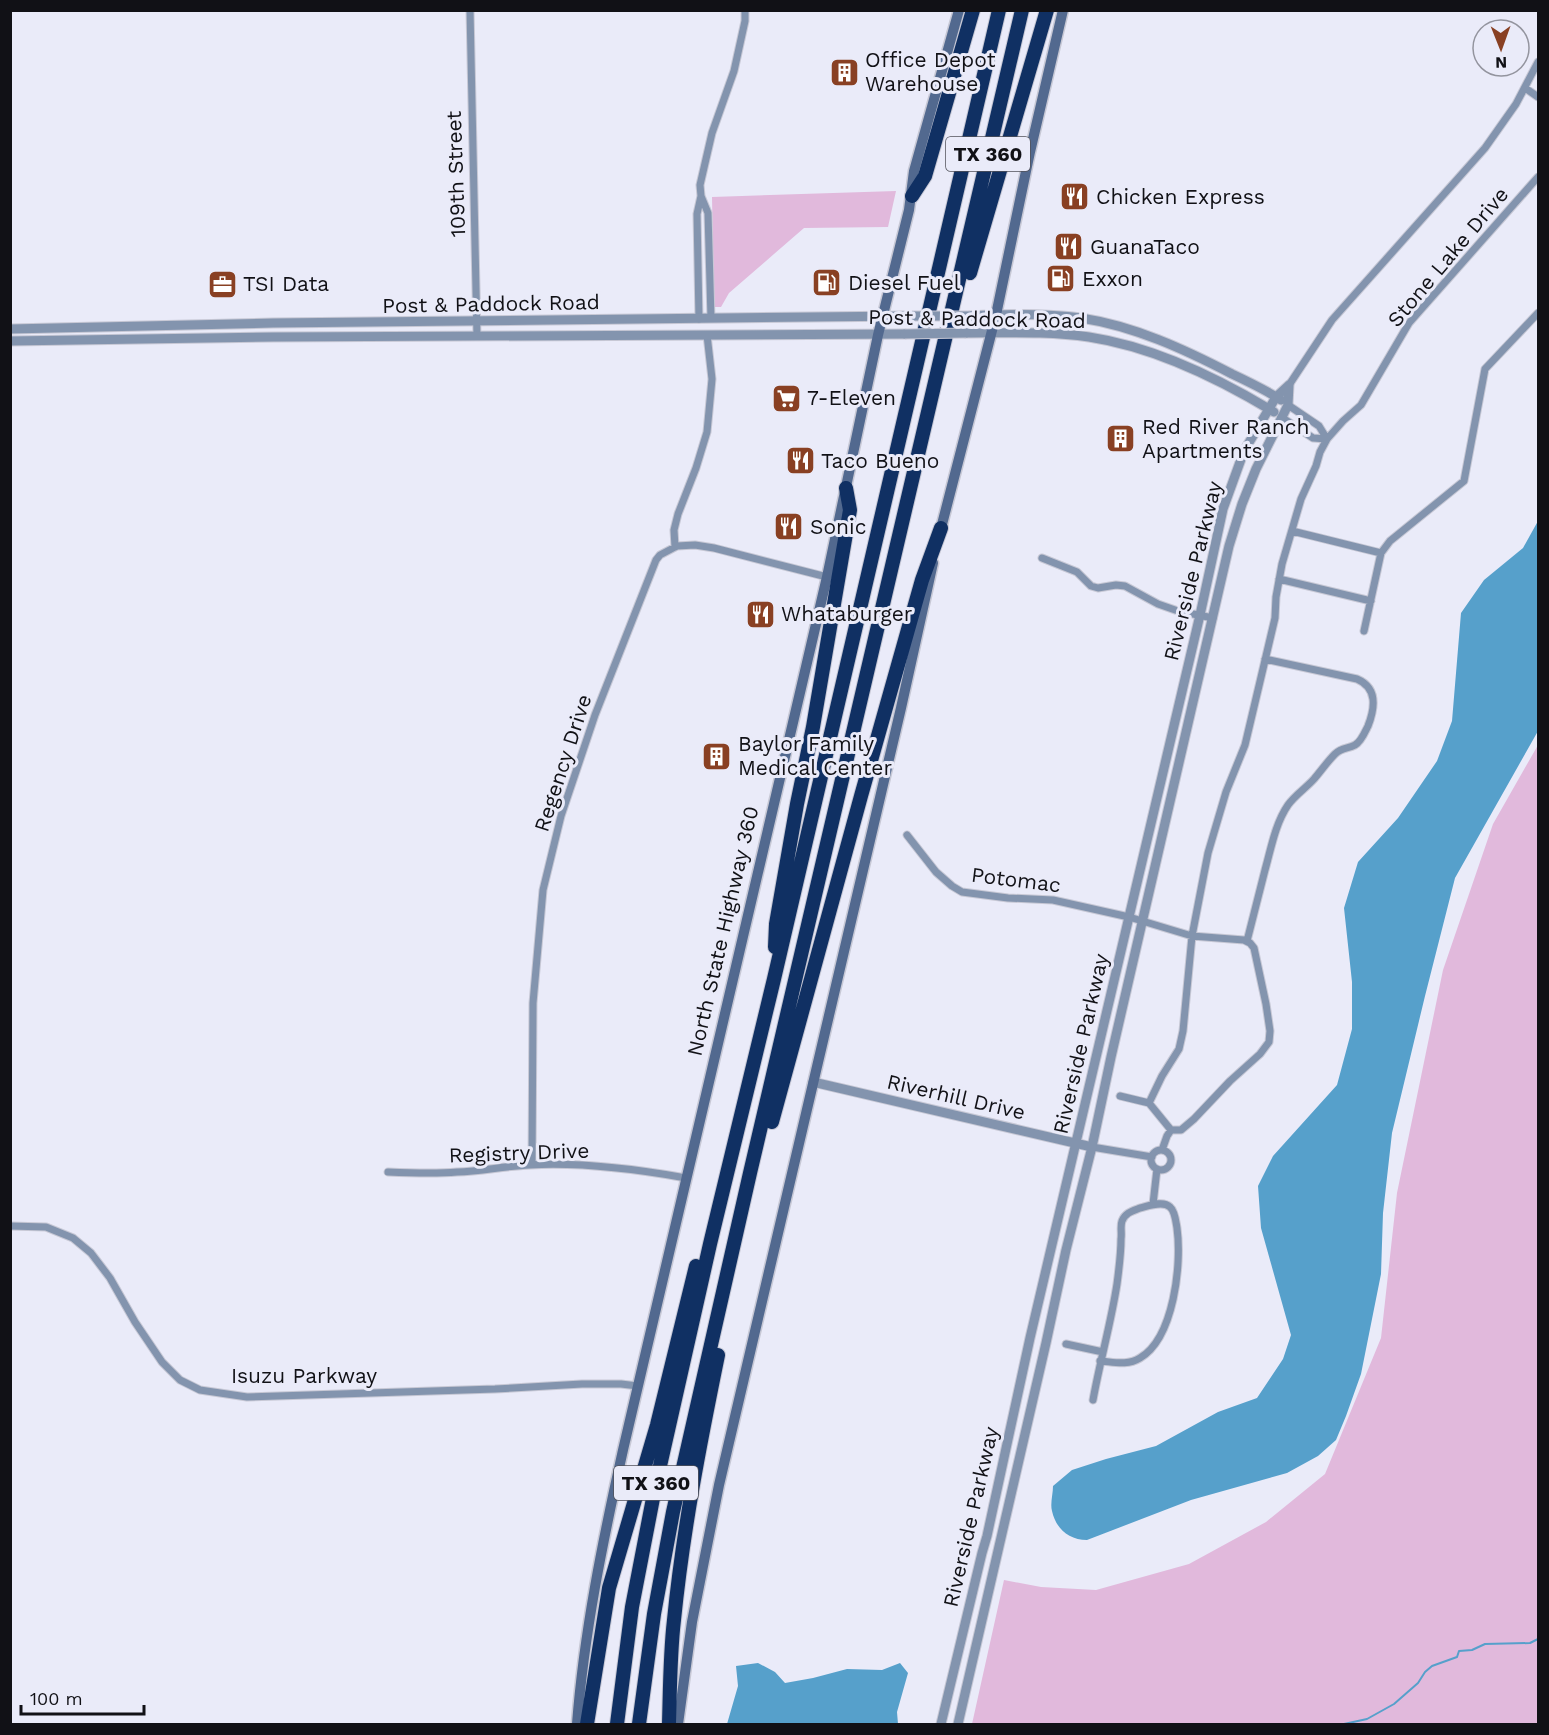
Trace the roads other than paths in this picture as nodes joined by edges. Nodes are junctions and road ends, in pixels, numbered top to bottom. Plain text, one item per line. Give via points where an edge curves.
1 (470, 10) edge
2 (745, 10) edge
3 (959, 10) edge
4 (973, 10) edge
5 (999, 10) edge
6 (1022, 10) edge
7 (1047, 10) edge
8 (1063, 10) edge
9 (1539, 62) edge
10 (1525, 88) junction
11 (1539, 97) edge
12 (1539, 177) edge
13 (701, 196) junction
14 (912, 196) junction
15 (956, 298) junction
16 (1539, 313) edge
17 (996, 315) junction
18 (883, 316) junction
19 (711, 318) junction
20 (699, 319) junction
21 (477, 322) junction
22 (273, 323) junction
23 (14, 329) edge
24 (992, 333) junction
25 (1141, 333) junction
26 (706, 335) junction
27 (878, 335) junction
28 (477, 336) junction
29 (273, 338) junction
30 (14, 341) edge
31 (1140, 349) junction
32 (1289, 385) junction
33 (1276, 397) junction
34 (1288, 405) junction
35 (1269, 409) junction
36 (1281, 417) junction
37 (1327, 439) junction
38 (846, 488) junction
39 (941, 528) junction
40 (1292, 531) junction
41 (675, 547) junction
42 (1381, 553) junction
43 (1042, 558) dead end
44 (827, 577) junction
45 (1279, 579) junction
46 (1371, 601) junction
47 (1200, 615) junction
48 (1213, 618) junction
49 (1364, 632) dead end
50 (1265, 659) junction
51 (907, 835) dead end
52 (1129, 917) junction
53 (1143, 921) junction
54 (1192, 936) junction
55 (1247, 942) junction
56 (774, 979) junction
57 (813, 1082) junction
58 (1119, 1096) dead end
59 (1149, 1103) junction
60 (1171, 1130) junction
61 (1076, 1143) junction
62 (1092, 1147) junction
63 (1162, 1150) junction
64 (1152, 1157) junction
65 (532, 1165) junction
66 (1157, 1169) junction
67 (388, 1172) dead end
68 (750, 1173) junction
69 (686, 1178) junction
70 (1153, 1204) junction
71 (10, 1226) edge
72 (710, 1244) junction
73 (729, 1267) junction
74 (1066, 1344) dead end
75 (1103, 1352) junction
76 (1100, 1361) junction
77 (638, 1386) junction
78 (1093, 1400) dead end
79 (982, 1553) junction
80 (996, 1556) junction
81 (577, 1725) edge
82 (587, 1725) edge
83 (617, 1725) edge
84 (639, 1725) edge
85 (669, 1725) edge
86 (678, 1725) edge
87 (941, 1725) edge
88 (958, 1725) edge

1 - 21 street, 109th Street
2 - 13 street via 734,70 710,142
3 - 14 main road, North State Highway 360 via 914,171
4 - 14 highway via 925,176
5 - 56 highway, TX 360
6 - 15 highway, TX 360
7 - 15 highway via 968,282
8 - 17 main road
9 - 10 street, Riverside Parkway
10 - 11 street
10 - 32 street, Riverside Parkway via 1485,148 1332,320
12 - 37 street, Stone Lake Drive via 1409,323 1362,405
13 - 19 street via 708,213
13 - 20 street via 697,214
14 - 18 main road, North State Highway 360
15 - 68 highway, TX 360
16 - 42 street via 1485,369 1464,481 1390,541
17 - 18 street, Post & Paddock Road, bridge
17 - 24 main road
17 - 25 street, Post & Paddock Road via 1081,318
18 - 19 street, Post & Paddock Road
18 - 27 main road, North State Highway 360
19 - 20 street, Post & Paddock Road
19 - 26 street
20 - 21 street, Post & Paddock Road
20 - 26 street
21 - 22 street, Post & Paddock Road
21 - 28 street, 109th Street
22 - 23 street, Post & Paddock Road
22 - 29 street
23 - 30 street
24 - 27 street, Post & Paddock Road, bridge
24 - 31 street, Post & Paddock Road via 1091,337
24 - 39 main road
25 - 31 street
25 - 33 street, Post & Paddock Road
26 - 27 street, Post & Paddock Road
26 - 28 street, Post & Paddock Road
26 - 41 street via 712,379 707,432 678,514
27 - 38 main road, North State Highway 360
28 - 29 street, Post & Paddock Road
29 - 30 street, Post & Paddock Road
31 - 35 street, Post & Paddock Road via 1180,363
32 - 33 street, Riverside Parkway
32 - 34 street, Riverside Parkway
33 - 34 street, Post & Paddock Road
33 - 35 street, Riverside Parkway
34 - 36 street, Riverside Parkway
34 - 37 street, Post & Paddock Road via 1319,426
35 - 36 street, Post & Paddock Road
35 - 47 street, Riverside Parkway via 1244,451 1223,509
36 - 37 street, Post & Paddock Road via 1313,438
36 - 48 street, Riverside Parkway via 1242,504
37 - 40 street, Stone Lake Drive
38 - 44 main road, North State Highway 360
38 - 56 highway via 850,510 776,924
39 - 57 main road
39 - 68 highway via 922,580 762,1156
40 - 42 street
40 - 45 street, Stone Lake Drive
41 - 44 street via 695,544
41 - 65 street, Regency Drive via 656,560 636,606 595,715 549,862 533,1003
42 - 46 street
43 - 47 street via 1077,572 1091,586 1125,586 1158,604
44 - 69 main road, North State Highway 360
45 - 46 street
45 - 50 street, Stone Lake Drive
46 - 49 street
47 - 48 street
47 - 52 street, Riverside Parkway
48 - 53 street, Riverside Parkway
50 - 54 street, Stone Lake Drive via 1245,745 1208,853
50 - 55 street via 1365,682 1373,695 1372,712 1359,742 1336,753 1289,804 1280,820
51 - 52 street, Potomac via 936,872 962,892 1053,900
52 - 53 street, Potomac
52 - 61 street, Riverside Parkway
53 - 54 street, Potomac
53 - 62 street, Riverside Parkway
54 - 55 street, Potomac
54 - 59 street, Stone Lake Drive via 1179,1049
55 - 60 street via 1254,948 1266,1004 1269,1042 1194,1119 1181,1130
56 - 72 highway, TX 360
57 - 61 street, Riverhill Drive
57 - 86 main road via 719,1485 692,1622
58 - 59 street
59 - 60 street
60 - 63 street
61 - 62 street, Riverhill Drive
61 - 79 street, Riverside Parkway
62 - 64 street
62 - 80 street, Riverside Parkway
63 - 64 street
63 - 66 street via 1169,1154 1170,1165 1164,1170
64 - 66 street
65 - 67 street, Registry Drive via 425,1174
65 - 69 street, Registry Drive via 639,1170
66 - 70 street
68 - 73 highway, TX 360
69 - 77 main road, North State Highway 360
70 - 75 street via 1129,1212 1121,1222 1120,1263
70 - 76 street via 1170,1207 1179,1244 1177,1280 1164,1328 1142,1357 1129,1363
71 - 77 street, Isuzu Parkway via 46,1227 73,1238 91,1253 162,1362 180,1380 200,1390 247,1397 582,1384
72 - 82 highway via 698,1259 657,1425 609,1588
72 - 83 highway, TX 360 via 643,1549
73 - 84 highway, TX 360 via 663,1560
73 - 85 highway via 732,1288 697,1454 683,1543
74 - 75 street
75 - 76 street
76 - 78 street
77 - 81 main road, North State Highway 360 via 595,1588
79 - 80 street
79 - 87 street, Riverside Parkway
80 - 88 street, Riverside Parkway

